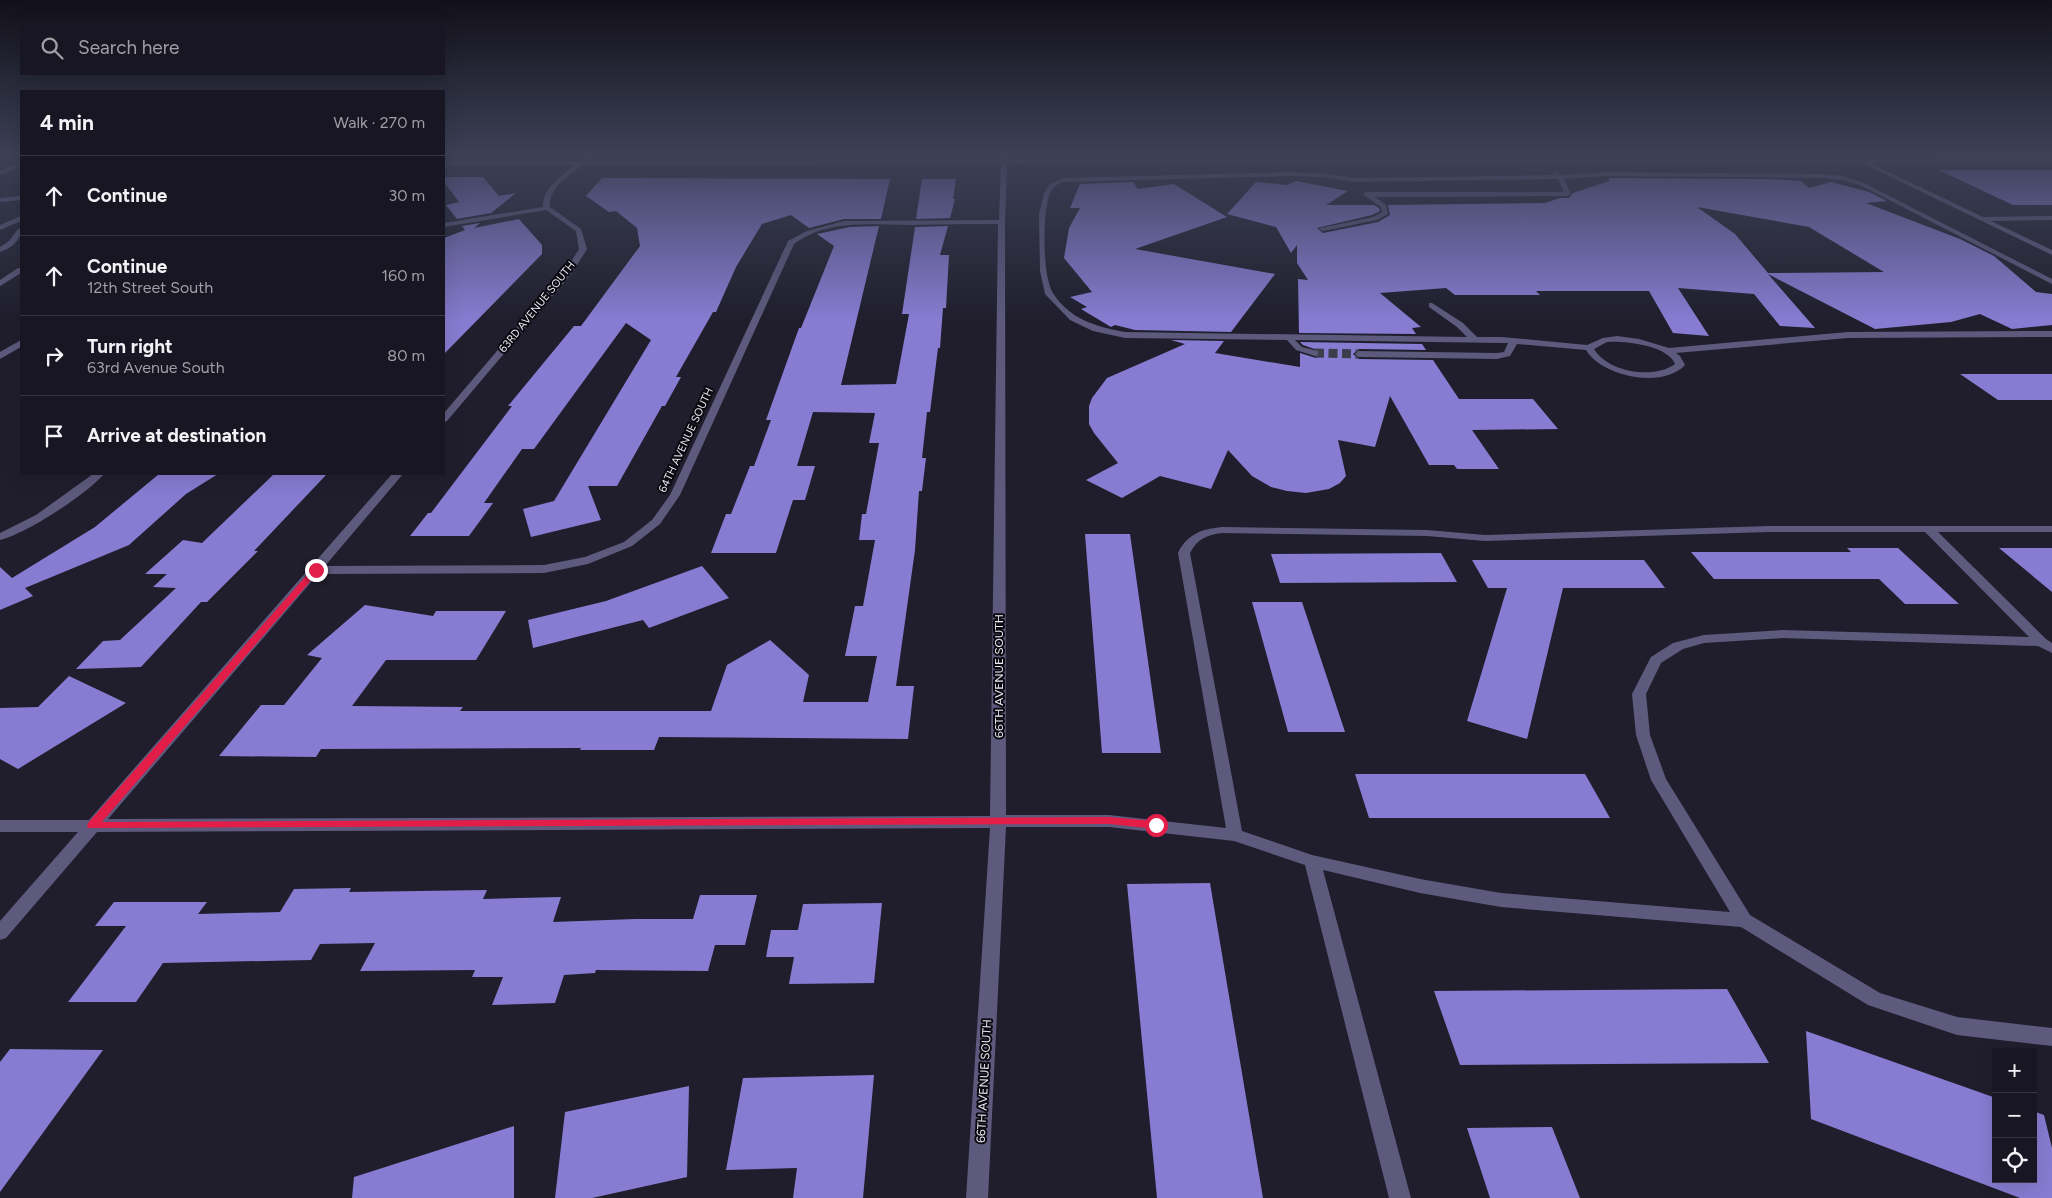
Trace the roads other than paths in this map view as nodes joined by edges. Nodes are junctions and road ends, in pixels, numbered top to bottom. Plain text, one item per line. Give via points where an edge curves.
1 (542, 209) edge
2 (548, 209) edge
3 (1002, 209) edge
4 (1043, 209) edge
5 (1385, 209) edge
6 (1910, 209) edge
7 (1960, 209) edge
8 (7, 217) dead end
9 (20, 217) edge
10 (20, 218) edge
11 (2052, 218) edge
12 (1981, 219) junction
13 (1002, 222) junction
14 (445, 225) edge
15 (1323, 229) dead end
16 (0, 230) edge
17 (20, 231) edge
18 (20, 232) edge
19 (0, 250) edge
20 (2052, 253) edge
21 (19, 271) edge
22 (0, 272) edge
23 (2052, 282) edge
24 (0, 284) edge
25 (1432, 304) dead end
26 (2052, 334) edge
27 (1289, 336) junction
28 (1474, 340) junction
29 (1514, 341) junction
30 (20, 344) edge
31 (1589, 348) junction
32 (1668, 351) junction
33 (1315, 353) tunnel mouth
34 (1359, 354) tunnel mouth
35 (0, 356) edge
36 (445, 418) edge
37 (98, 475) edge
38 (397, 475) edge
39 (1927, 528) junction
40 (2052, 529) edge
41 (0, 537) edge
42 (316, 570) junction
43 (2046, 646) edge
44 (998, 822) junction
45 (0, 826) edge
46 (92, 826) junction
47 (1235, 835) junction
48 (1312, 861) junction
49 (1744, 920) junction
50 (0, 933) edge
51 (2052, 1037) edge
52 (977, 1198) edge
53 (1400, 1198) edge

1 - 14 street
2 - 36 street, 63RD AVENUE SOUTH via 579,230 583,249 569,271
3 - 13 street, 66TH AVENUE SOUTH
4 - 27 street via 1044,272 1048,293 1078,323 1125,334
5 - 15 street via 1386,213 1375,219
6 - 23 street
7 - 12 street
8 - 9 street
10 - 16 street
11 - 12 street
12 - 20 street
13 - 42 street, 64TH AVENUE SOUTH via 844,223 801,235 791,243 675,495 656,522 628,544 588,560 544,568
13 - 44 street, 66TH AVENUE SOUTH
16 - 17 street
18 - 19 street via 12,243
21 - 22 street
21 - 24 street
25 - 28 street
26 - 32 street via 1848,335
27 - 28 street
27 - 33 street via 1293,346
28 - 29 street
29 - 31 street
29 - 34 street via 1507,354 1497,356
30 - 35 street
31 - 32 street via 1600,341 1620,339
31 - 32 street via 1599,362 1648,375 1675,371 1680,365
37 - 41 street via 66,500 16,531
38 - 42 street
39 - 40 street
39 - 43 street
39 - 47 street via 1769,529 1530,538 1222,530 1200,534 1187,545 1184,554
42 - 46 street
43 - 49 street via 1782,634 1704,639 1678,646 1656,660 1639,694 1643,735 1659,780
44 - 46 street
44 - 47 street via 1109,820
44 - 52 street, 66TH AVENUE SOUTH
45 - 46 street
46 - 50 street
47 - 48 street
48 - 49 street via 1420,886 1500,900
48 - 53 street
49 - 51 street via 1875,999 1957,1026

